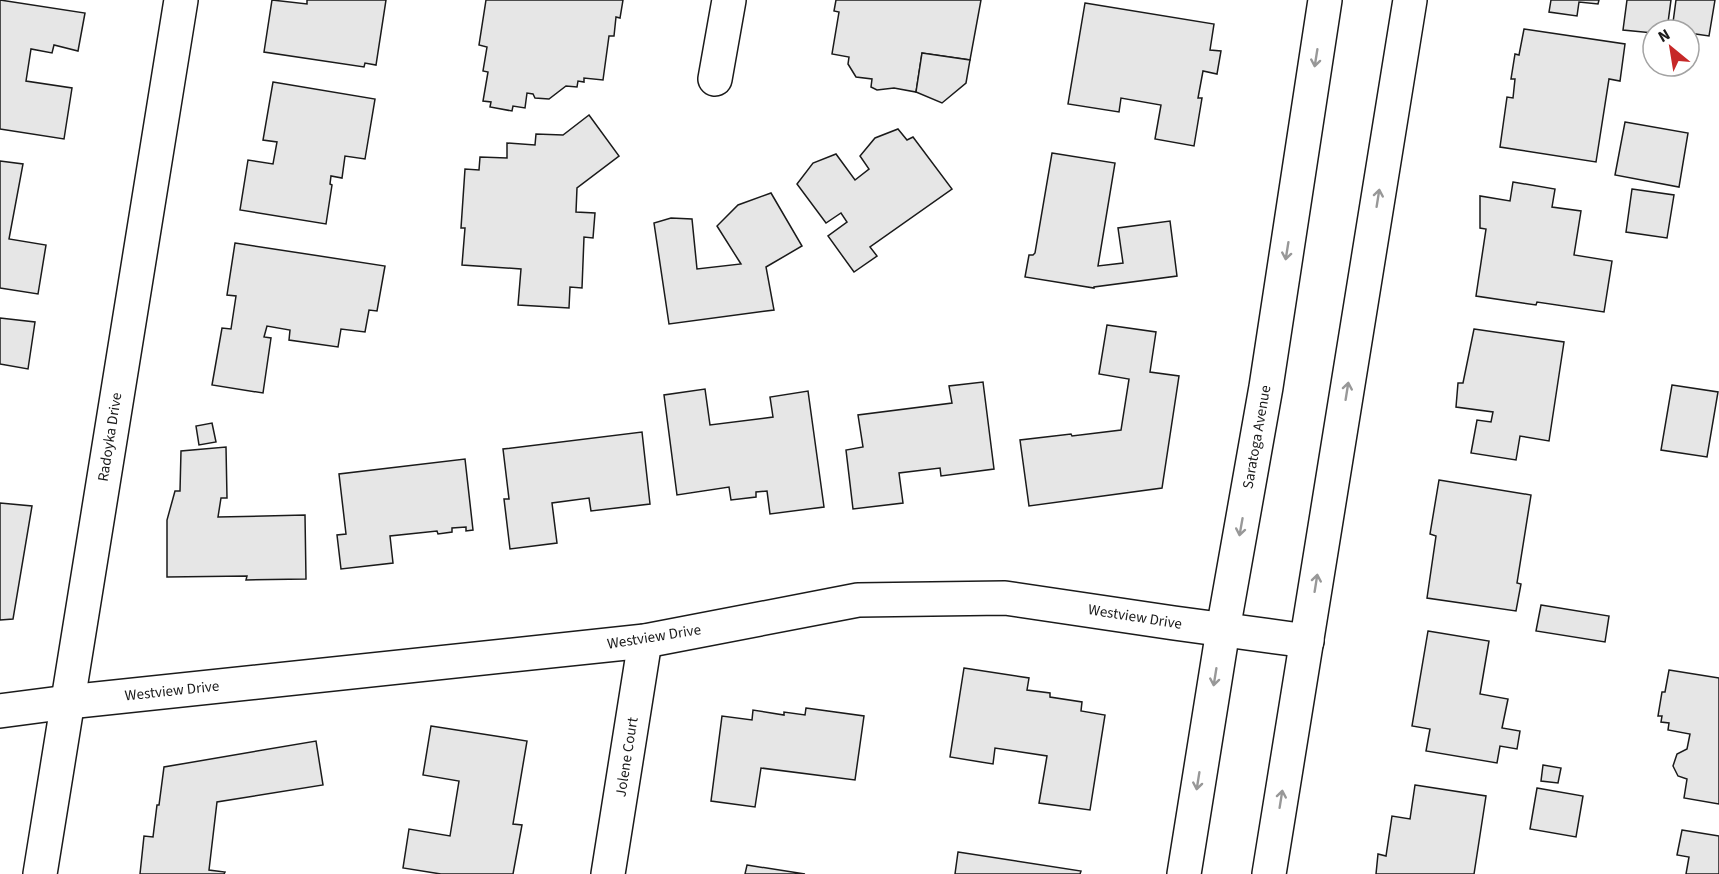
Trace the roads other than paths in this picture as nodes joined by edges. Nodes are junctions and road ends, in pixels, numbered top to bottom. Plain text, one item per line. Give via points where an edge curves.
1 (181, 0) edge
2 (729, 0) edge
3 (1325, 0) edge
4 (1410, 0) edge
5 (715, 79) dead end
6 (1223, 630) junction
7 (645, 641) junction
8 (1306, 641) junction
9 (68, 702) junction
10 (0, 711) edge
11 (40, 874) edge
12 (608, 874) edge
13 (1184, 874) edge
14 (1269, 874) edge

1 - 9 main road, Radoyka Drive
2 - 5 main road
3 -> 6 main road, Saratoga Avenue via 1266,387
8 -> 4 main road
6 - 7 main road, Westview Drive via 1005,598 858,600
6 - 8 main road, Westview Drive
6 -> 13 main road, Saratoga Avenue
7 - 9 main road, Westview Drive
7 - 12 main road, Jolene Court
14 -> 8 main road
9 - 10 main road, Westview Drive
9 - 11 main road, Radoyka Drive

